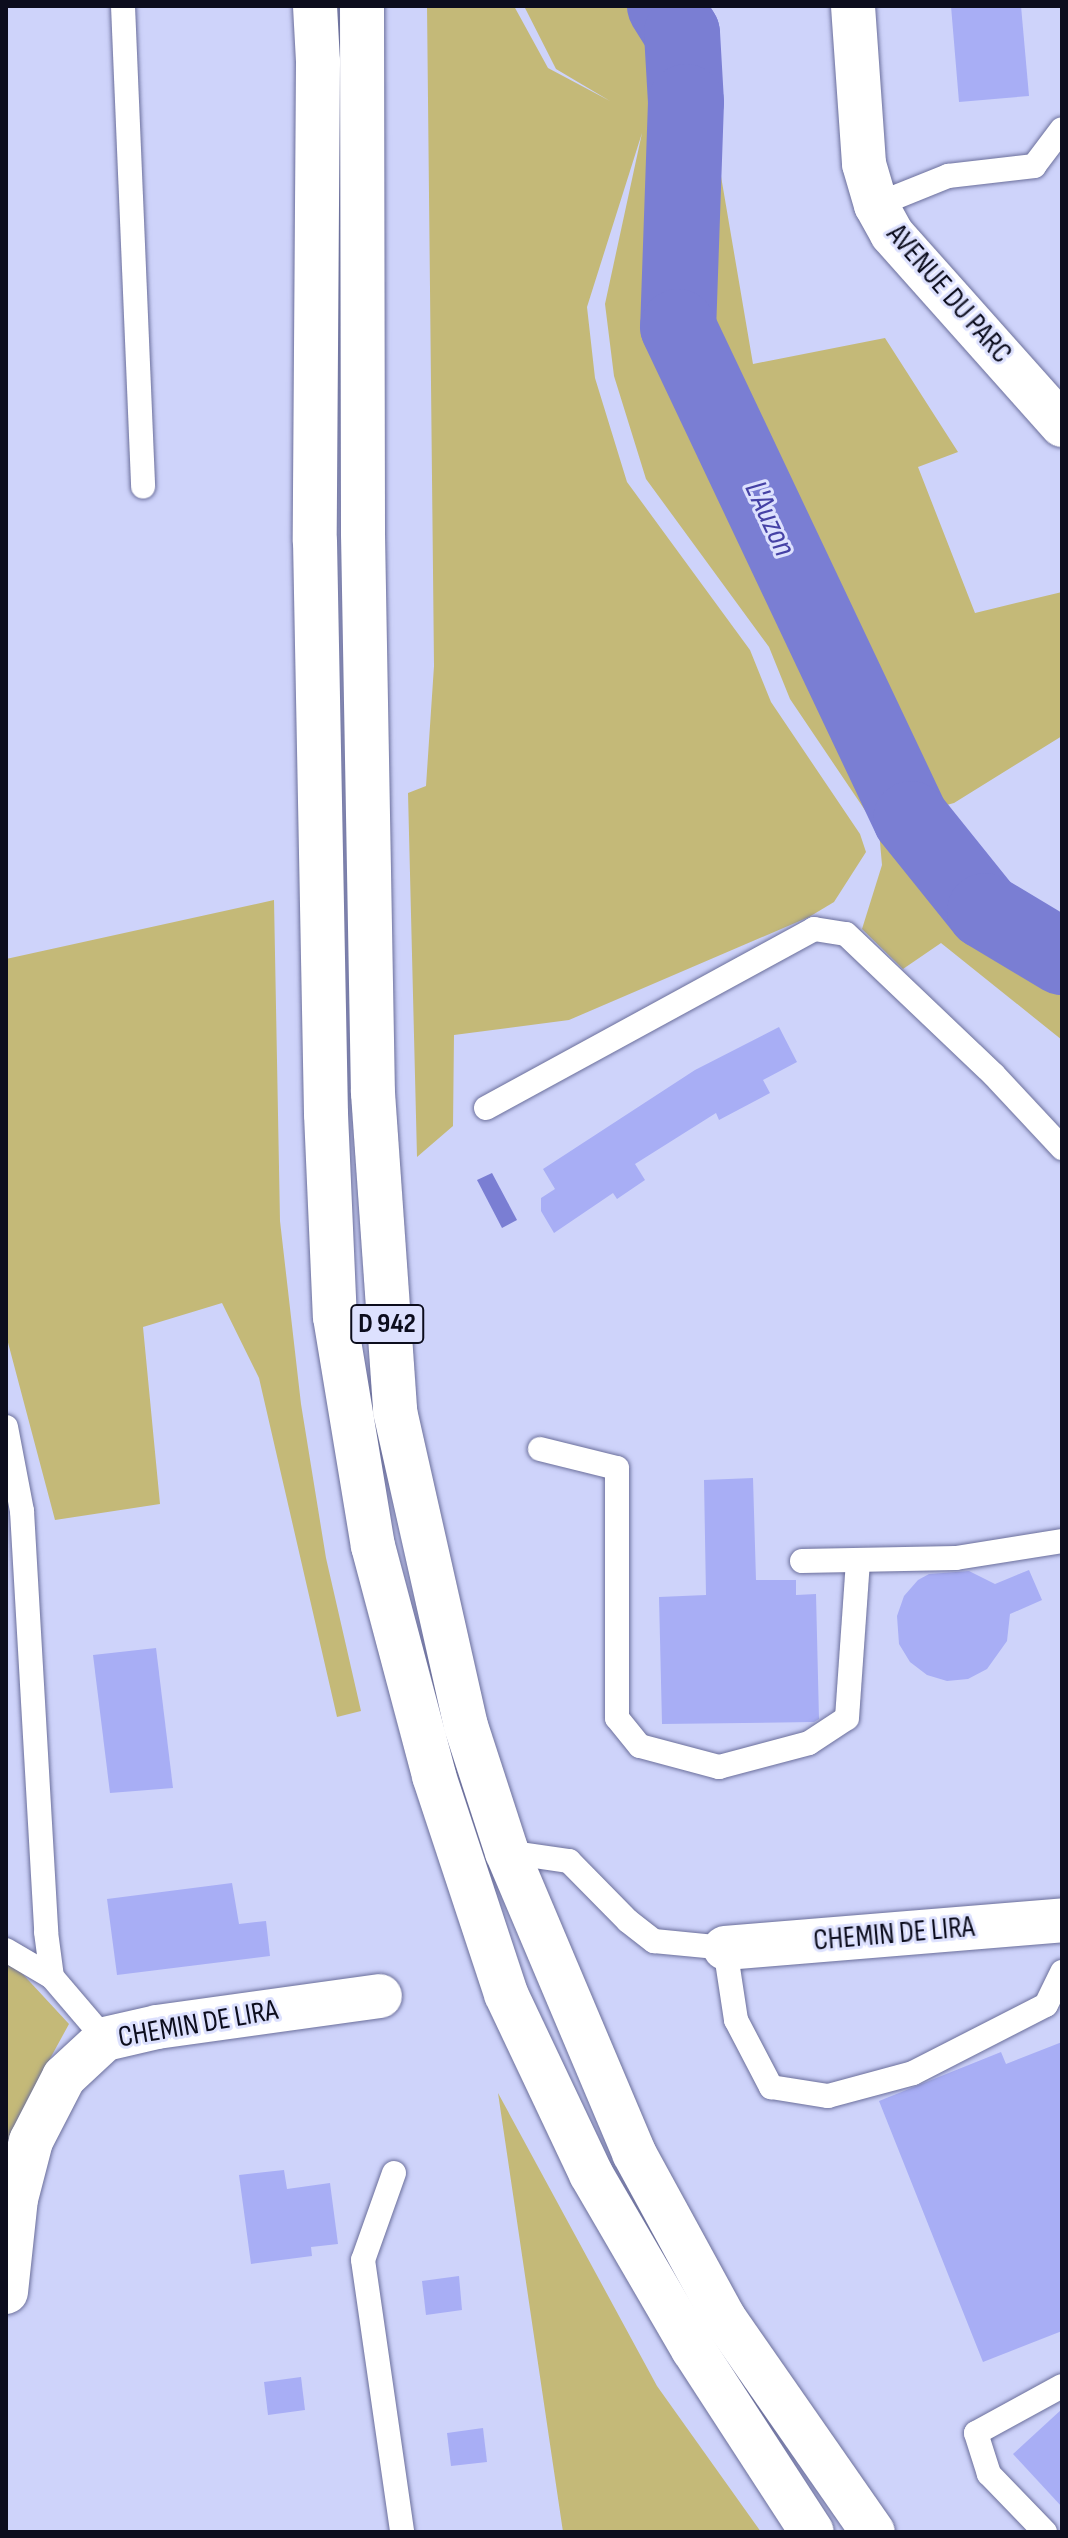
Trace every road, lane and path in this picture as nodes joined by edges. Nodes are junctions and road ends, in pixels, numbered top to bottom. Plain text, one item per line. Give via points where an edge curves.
1 (123, 6) edge
2 (315, 6) edge
3 (362, 6) edge
4 (853, 6) edge
5 (1062, 129) edge
6 (876, 205) junction
7 (1062, 425) edge
8 (143, 487) dead end
9 (486, 1108) dead end
10 (1062, 1148) edge
11 (6, 1427) edge
12 (540, 1449) dead end
13 (1062, 1541) edge
14 (858, 1560) junction
15 (802, 1561) dead end
16 (507, 1852) junction
17 (1062, 1920) edge
18 (725, 1948) junction
19 (6, 1950) edge
20 (1062, 1972) edge
21 (52, 1977) junction
22 (380, 1996) dead end
23 (1054, 2008) edge
24 (105, 2039) junction
25 (394, 2173) dead end
26 (6, 2292) edge
27 (1062, 2386) edge
28 (402, 2532) edge
29 (812, 2532) edge
30 (873, 2532) edge
31 (1045, 2532) edge

1 - 8 lane
2 - 29 main road, D 942 via 315,541 326,1114 335,1317 373,1546 434,1776 506,1994 591,2174 693,2349
3 - 16 main road, D 942 via 363,534 373,1093 385,1300 395,1411 417,1512 466,1726
4 - 6 main road, AVENUE DU PARC via 864,164
5 - 6 lane via 1034,166 948,176
6 - 7 main road, AVENUE DU PARC via 892,234
9 - 10 lane via 814,929 846,934
11 - 21 lane via 22,1511
12 - 14 lane via 617,1468 617,1718 640,1746 719,1767 809,1743 847,1718
13 - 14 lane via 956,1558
14 - 15 lane
16 - 18 lane via 569,1861 654,1941
16 - 30 main road, D 942 via 634,2153 724,2318
17 - 18 main road, CHEMIN DE LIRA
18 - 23 lane via 736,2020 771,2087 828,2096 913,2073
19 - 21 lane
20 - 23 lane
21 - 24 lane
22 - 24 main road, CHEMIN DE LIRA
24 - 26 main road, CHEMIN DE LIRA via 64,2077 31,2141 16,2199
25 - 28 lane via 363,2260
27 - 31 lane via 976,2433 989,2474

